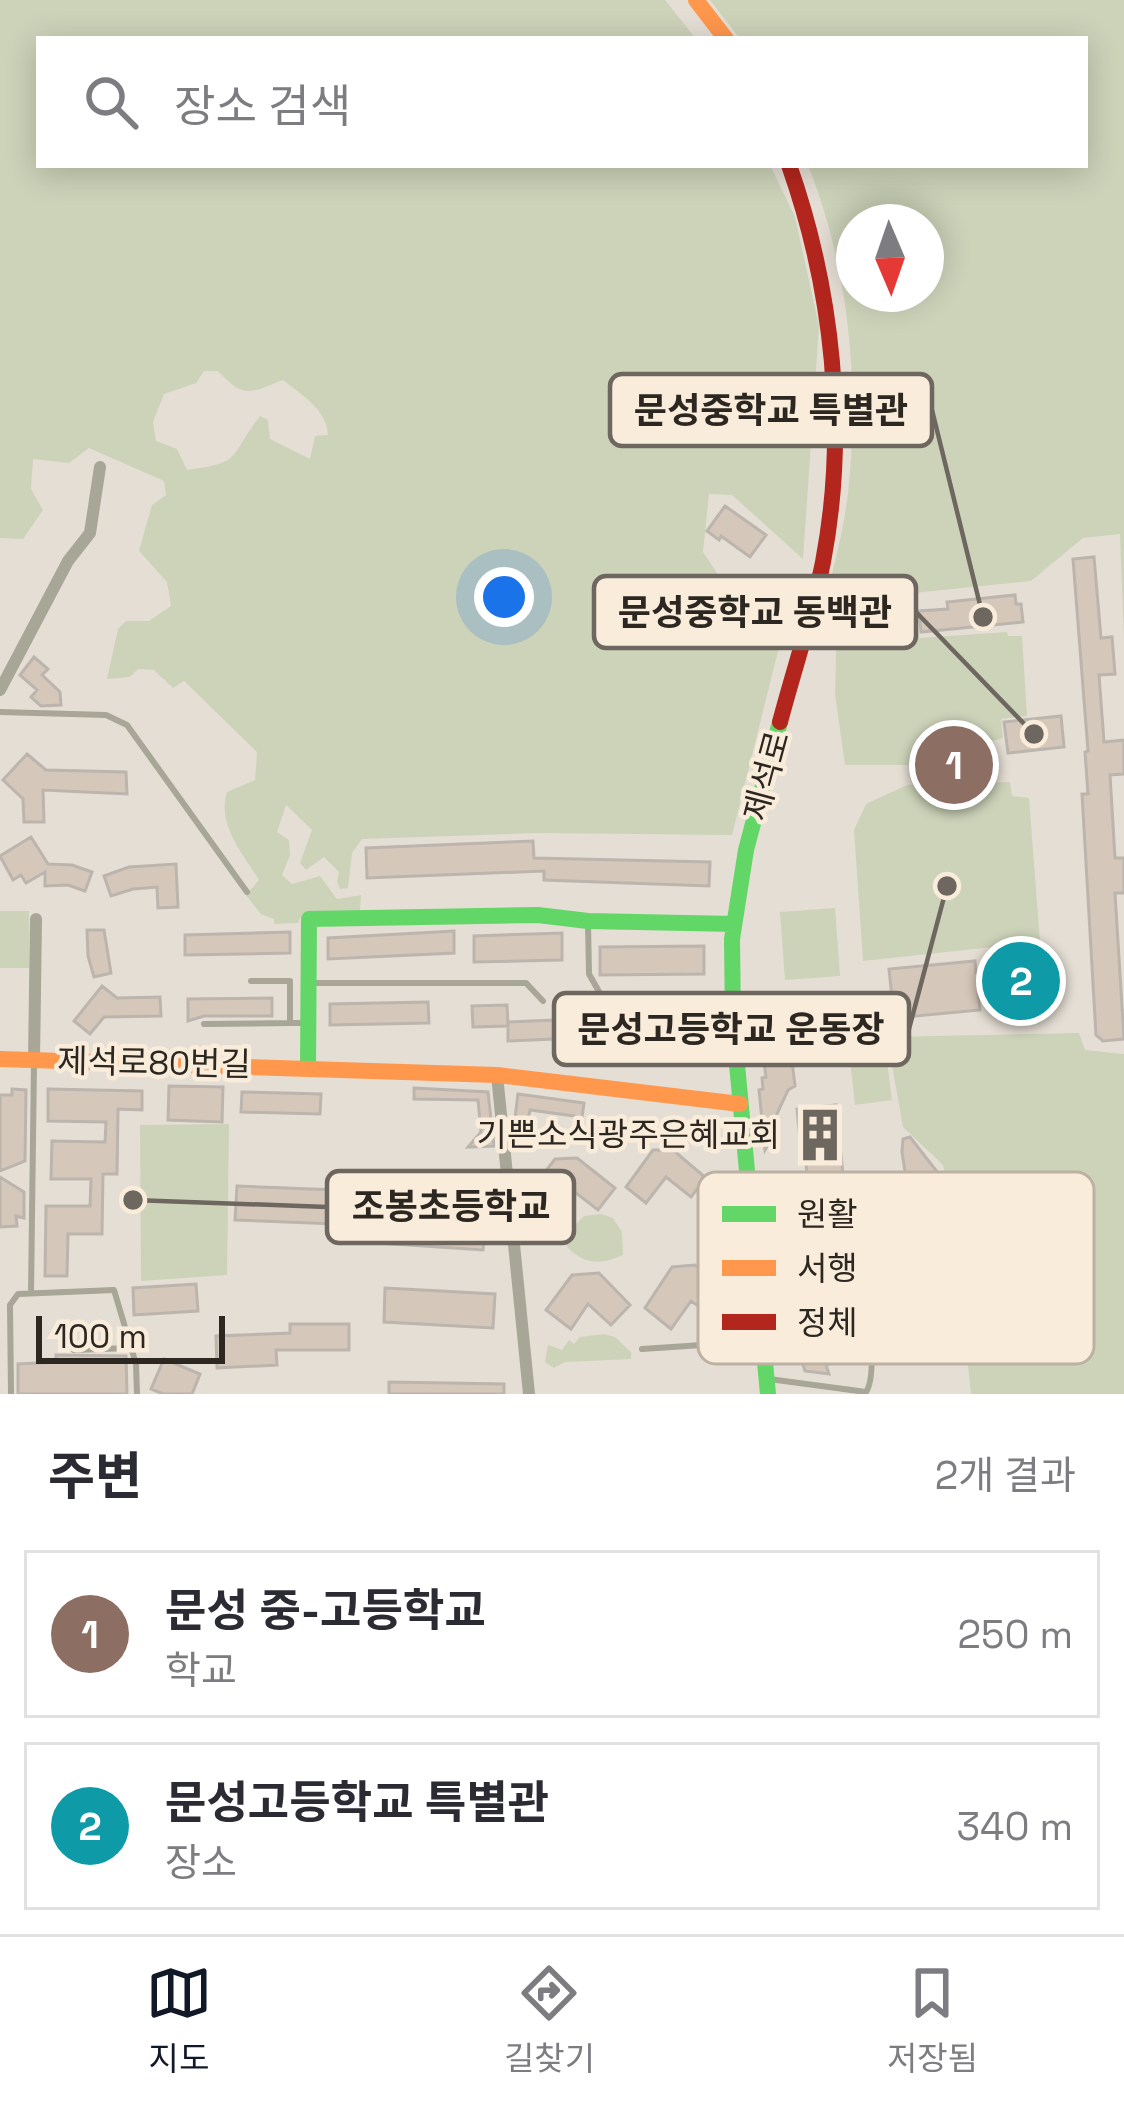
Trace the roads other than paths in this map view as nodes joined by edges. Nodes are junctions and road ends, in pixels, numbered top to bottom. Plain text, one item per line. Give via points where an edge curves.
1 (696, 0) edge
2 (724, 36) edge
3 (790, 168) edge
4 (100, 467) dead end
5 (0, 690) edge
6 (0, 712) edge
7 (247, 892) dead end
8 (36, 919) dead end
9 (588, 921) junction
10 (734, 924) junction
11 (250, 981) dead end
12 (308, 983) junction
13 (543, 1000) dead end
14 (672, 1006) dead end
15 (299, 1023) junction
16 (204, 1024) dead end
17 (0, 1059) edge
18 (34, 1060) junction
19 (308, 1068) junction
20 (497, 1075) junction
21 (740, 1104) junction
22 (746, 1172) edge
23 (32, 1293) junction
24 (698, 1345) edge
25 (130, 1348) junction
26 (642, 1349) dead end
27 (74, 1350) dead end
28 (872, 1364) edge
29 (767, 1386) edge
30 (11, 1394) edge
31 (136, 1394) edge
32 (529, 1394) edge

1 - 2 street
3 - 10 street, 제석로 via 829,325 832,504
4 - 5 street via 90,533
6 - 7 lane via 106,716 127,725
8 - 18 street
9 - 10 street
9 - 12 street via 309,919
9 - 14 lane via 589,974 606,1004 633,1016
10 - 21 street, 제석로
11 - 15 lane via 290,981
12 - 13 lane via 526,983
12 - 15 street
15 - 16 lane
15 - 19 street
17 - 18 street, 제석로80번길
18 - 19 street, 제석로80번길
18 - 23 lane
19 - 20 street, 제석로80번길
20 - 21 street, 제석로80번길
20 - 32 street
21 - 22 street, 제석로
23 - 25 lane via 114,1290
23 - 30 lane via 10,1305
24 - 26 lane
25 - 27 lane
25 - 31 lane
28 - 29 lane via 866,1392

